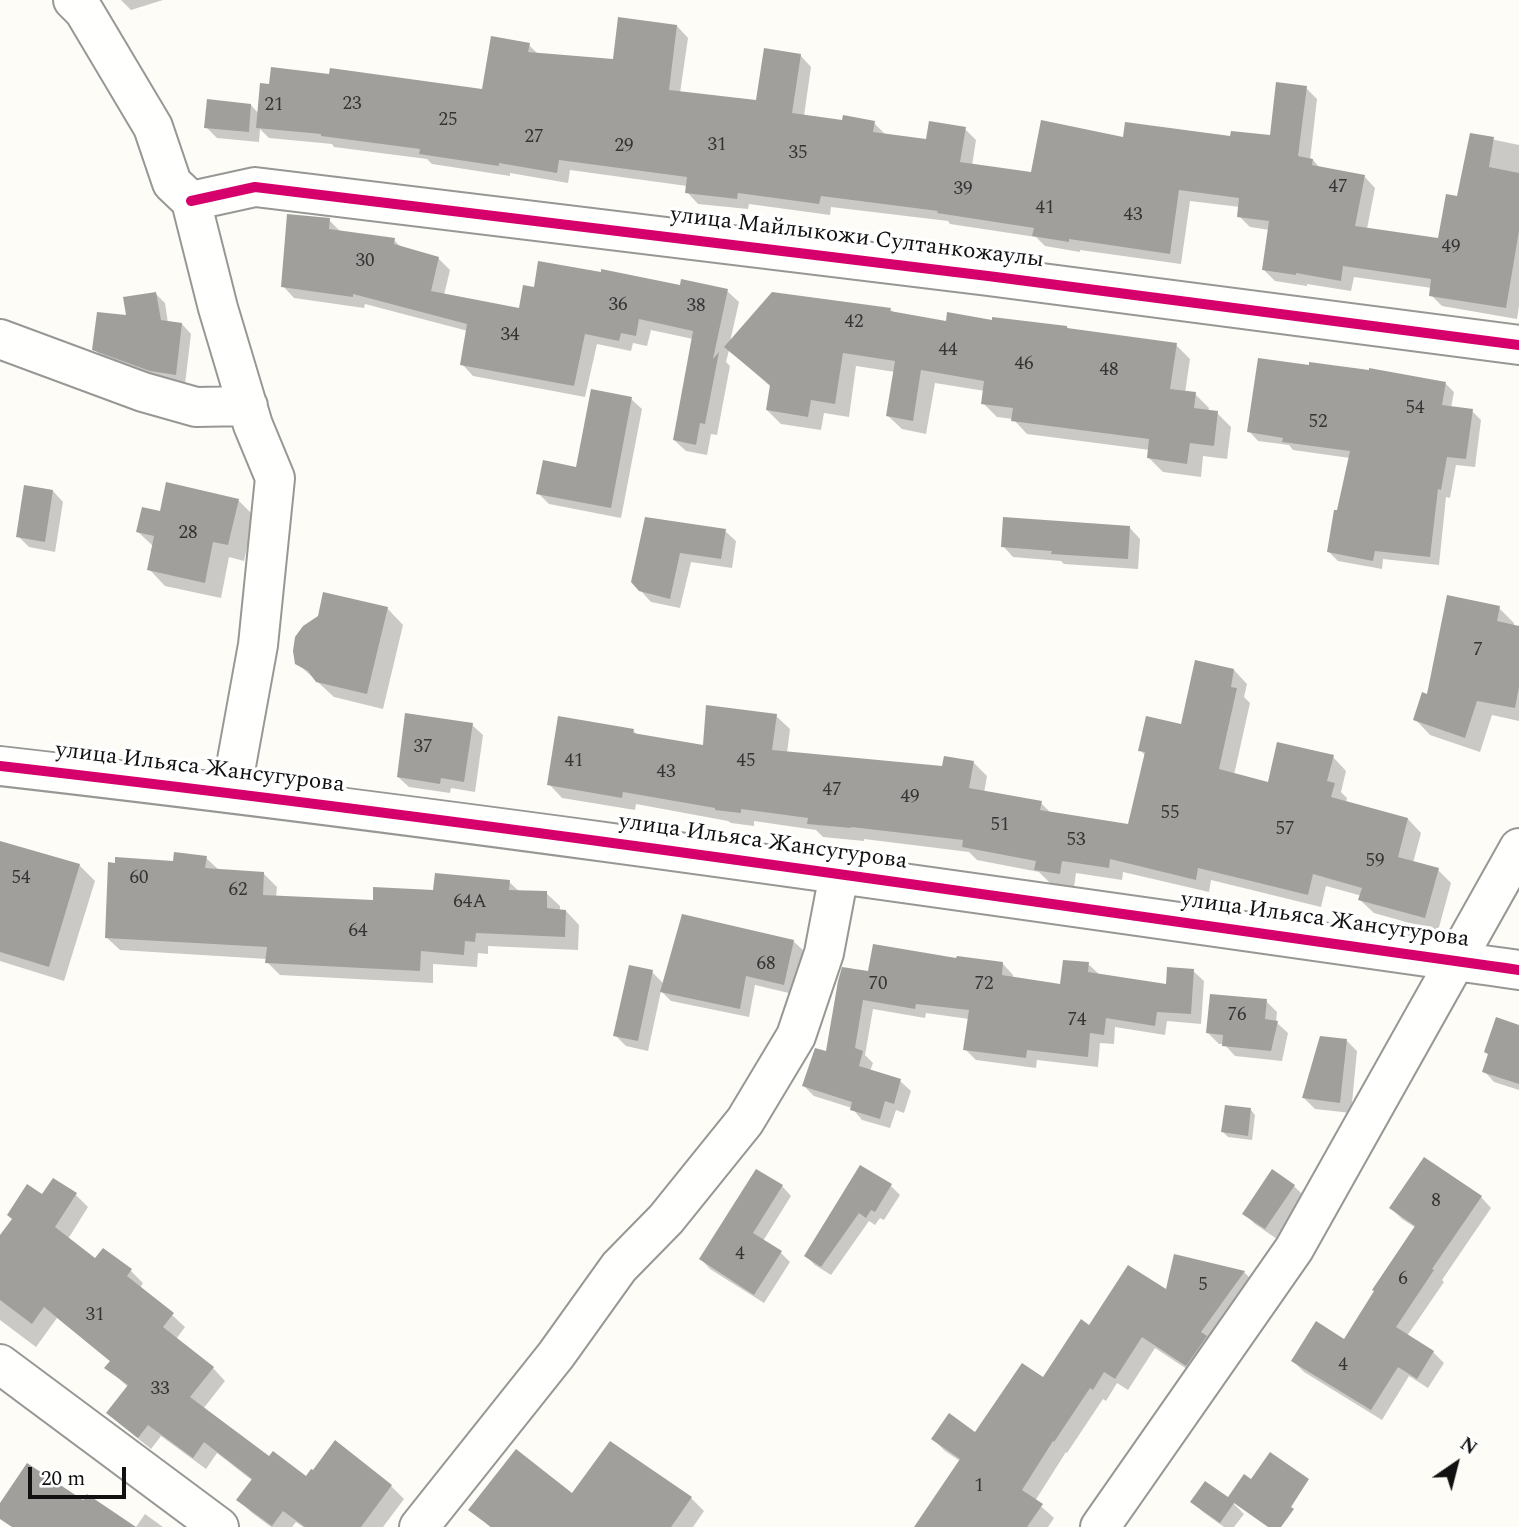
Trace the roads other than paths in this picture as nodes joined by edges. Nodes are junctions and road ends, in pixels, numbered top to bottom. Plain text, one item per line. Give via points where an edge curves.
1 (73, 0) edge
2 (191, 201) junction
3 (0, 339) edge
4 (1519, 345) edge
5 (248, 406) junction
6 (0, 766) edge
7 (232, 793) junction
8 (1519, 848) edge
9 (839, 874) junction
10 (1457, 961) junction
11 (1519, 970) edge
12 (0, 1364) edge
13 (219, 1527) edge
14 (419, 1527) edge
15 (1100, 1527) edge

1 - 2 street via 153,127 172,183
2 - 4 street, улица Майлыкожи Султанкожаулы via 255,187
2 - 5 street
3 - 5 street via 142,392 197,407
5 - 7 street via 275,478 258,645
6 - 7 street, улица Ильяса Жансугурова
7 - 9 street, улица Ильяса Жансугурова
8 - 10 street
9 - 10 street, улица Ильяса Жансугурова
9 - 14 street via 824,953 796,1036 745,1121 666,1219 619,1267 556,1355
10 - 11 street, улица Ильяса Жансугурова
10 - 15 street via 1294,1249
12 - 13 street

